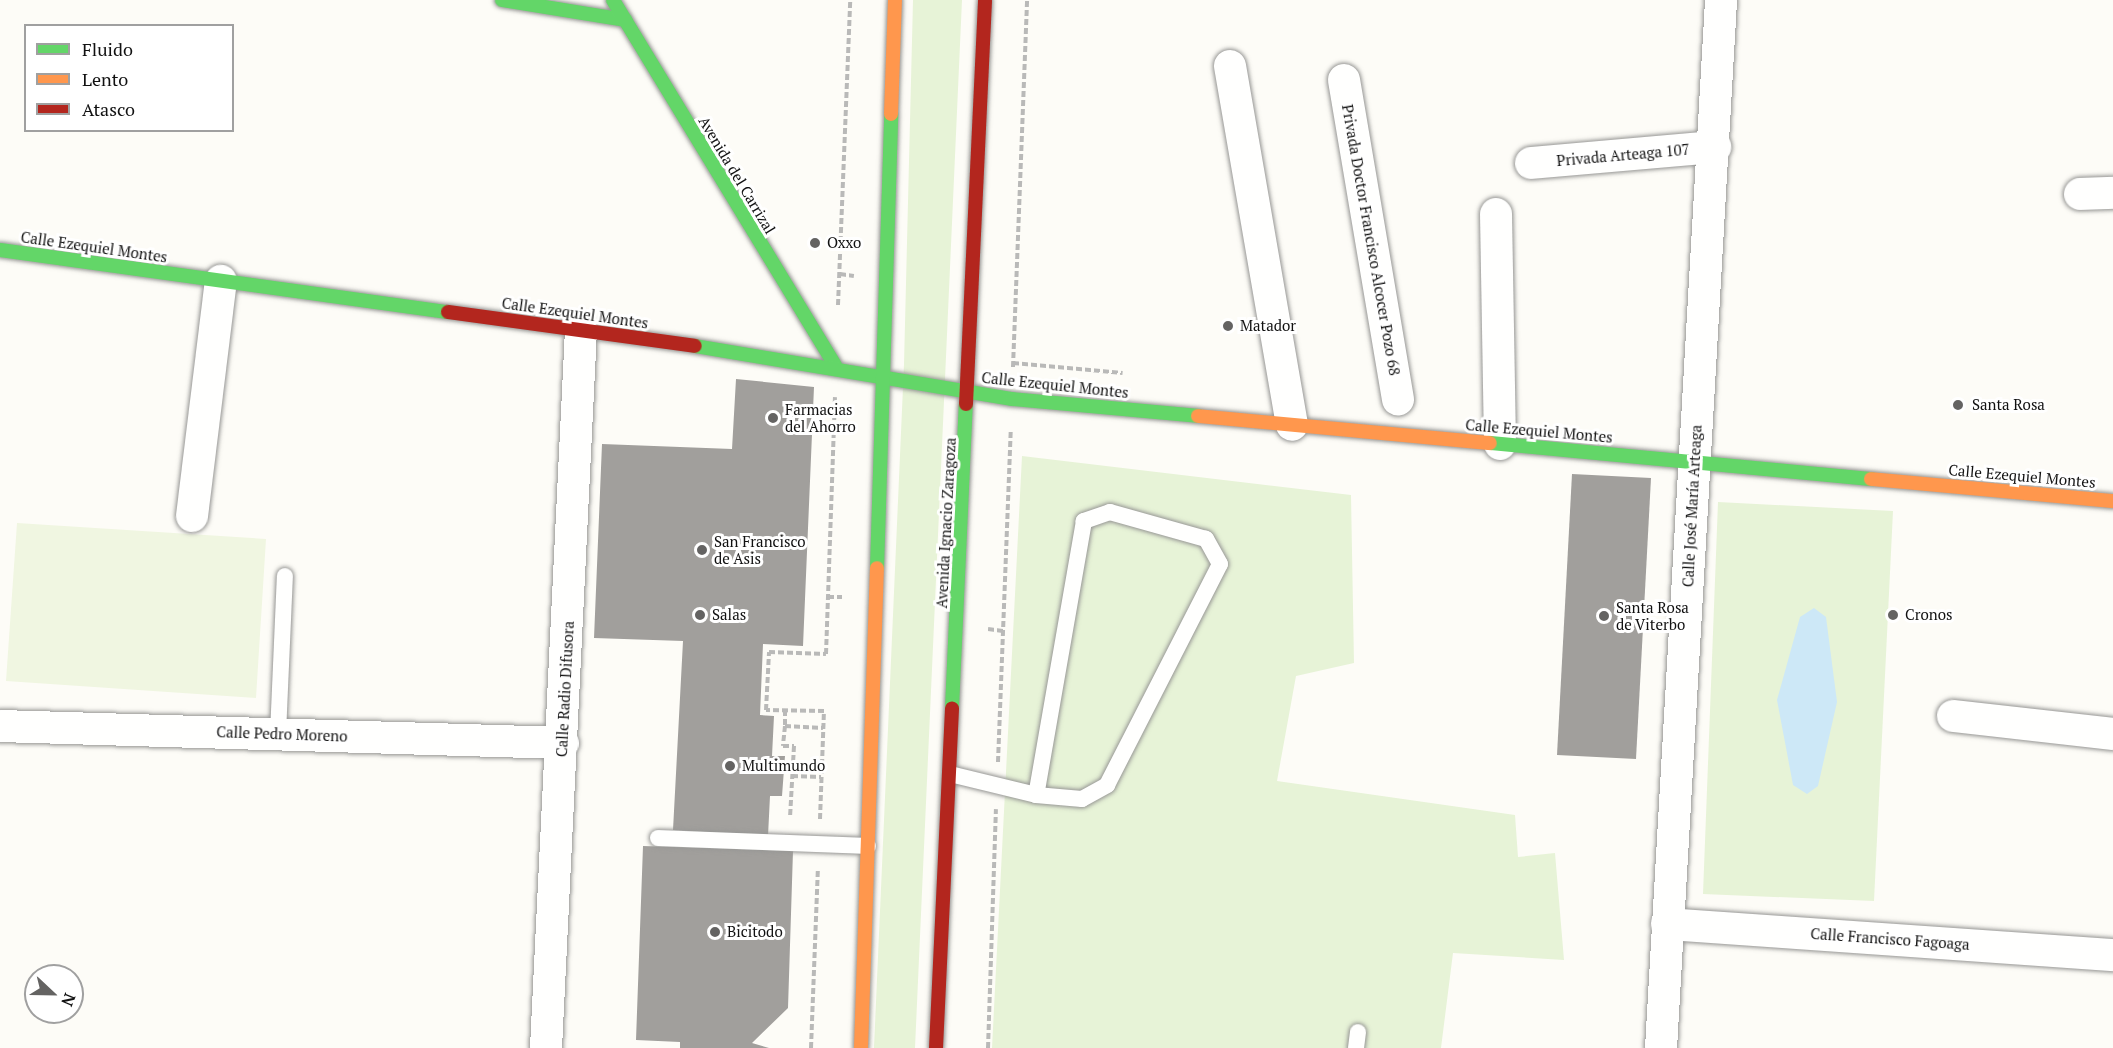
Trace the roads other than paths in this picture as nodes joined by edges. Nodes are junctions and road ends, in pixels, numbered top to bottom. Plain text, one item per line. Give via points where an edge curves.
1 (502, 0) edge
2 (613, 0) edge
3 (895, 0) edge
4 (985, 0) edge
5 (1721, 0) edge
6 (626, 20) junction
7 (1230, 66) dead end
8 (1344, 80) dead end
9 (1715, 147) junction
10 (1531, 163) dead end
11 (2113, 193) edge
12 (2080, 194) dead end
13 (1496, 214) dead end
14 (0, 250) edge
15 (221, 281) junction
16 (581, 330) junction
17 (836, 365) junction
18 (884, 378) junction
19 (968, 392) junction
20 (1398, 399) dead end
21 (1292, 425) junction
22 (1500, 444) junction
23 (1694, 462) junction
24 (2113, 501) edge
25 (192, 516) dead end
26 (285, 576) dead end
27 (1953, 716) dead end
28 (0, 726) edge
29 (278, 734) junction
30 (2113, 734) edge
31 (563, 743) junction
32 (950, 774) junction
33 (1036, 795) junction
34 (658, 838) dead end
35 (868, 846) junction
36 (1667, 924) junction
37 (2113, 955) edge
38 (546, 1048) edge
39 (861, 1048) edge
40 (936, 1048) edge
41 (1661, 1048) edge

1 - 6 main road
2 - 6 main road, Avenida del Carrizal
3 - 18 main road
4 - 19 main road, Avenida Ignacio Zaragoza
5 - 9 street, Calle José María Arteaga
6 - 17 main road, Avenida del Carrizal
7 - 21 street
8 - 20 street, Privada Doctor Francisco Alcocer Pozo 68
9 - 10 street, Privada Arteaga 107
9 - 23 street, Calle José María Arteaga
11 - 12 street
13 - 22 street
14 - 15 main road, Calle Ezequiel Montes
15 - 16 main road, Calle Ezequiel Montes
15 - 25 street
16 - 17 main road, Calle Ezequiel Montes
16 - 31 street, Calle Radio Difusora
17 - 18 main road, Calle Ezequiel Montes
18 - 19 main road, Calle Ezequiel Montes
18 - 35 main road
19 - 21 main road, Calle Ezequiel Montes
19 - 32 main road, Avenida Ignacio Zaragoza
21 - 22 main road, Calle Ezequiel Montes
22 - 23 main road, Calle Ezequiel Montes
23 - 24 main road, Calle Ezequiel Montes
23 - 36 street, Calle José María Arteaga
26 - 29 lane
27 - 30 street
28 - 29 street, Calle Pedro Moreno
29 - 31 street, Calle Pedro Moreno
31 - 38 street, Calle Radio Difusora
32 - 33 lane
32 - 40 main road, Avenida Ignacio Zaragoza
33 - 33 lane via 1082,799 1107,785 1220,564 1206,539 1110,512 1084,521
34 - 35 lane
35 - 39 main road
36 - 37 street, Calle Francisco Fagoaga
36 - 41 street, Calle José María Arteaga

